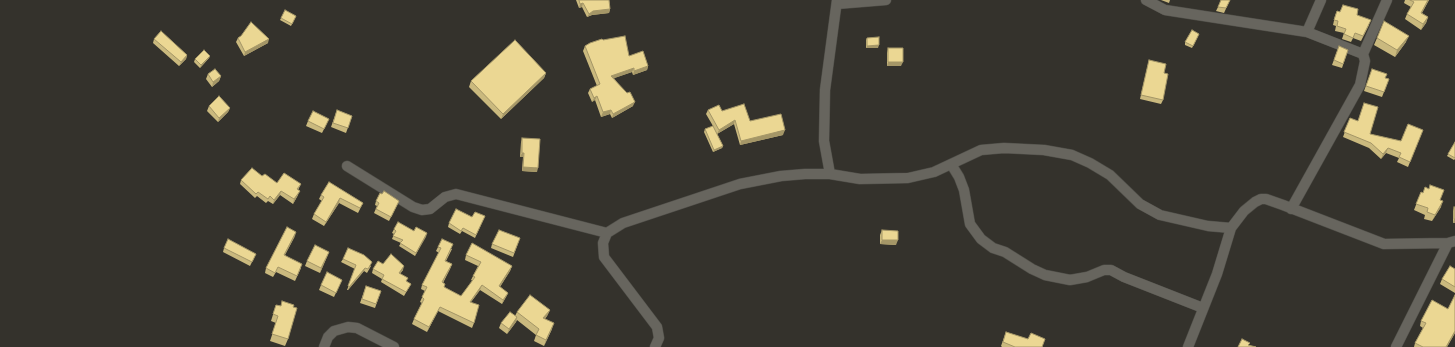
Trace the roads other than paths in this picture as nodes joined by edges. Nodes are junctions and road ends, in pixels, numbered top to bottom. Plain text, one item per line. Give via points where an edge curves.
1 (886, 0) edge
2 (1146, 0) edge
3 (1320, 0) edge
4 (1387, 0) edge
5 (837, 2) edge
6 (1307, 32) junction
7 (1363, 54) junction
8 (951, 164) junction
9 (347, 166) dead end
10 (830, 174) junction
11 (1291, 209) junction
12 (1231, 228) junction
13 (607, 233) junction
14 (1452, 242) edge
15 (1203, 308) junction
16 (324, 347) edge
17 (394, 347) edge
18 (655, 347) edge
19 (1188, 347) edge
20 (1396, 347) edge

1 - 5 street
2 - 6 street via 1165,10
3 - 6 street
4 - 7 street
5 - 10 street via 825,90 824,141
6 - 7 street
7 - 11 street via 1365,61 1360,85
8 - 10 street via 934,172 908,178 860,179
8 - 12 street via 967,155 994,148 1044,150 1072,155 1110,175 1140,204 1160,215 1208,226
8 - 15 street via 964,190 970,224 981,239 993,248 1005,252 1044,275 1070,280 1111,270 1124,278
9 - 13 street via 422,210 430,209 445,197 456,194
10 - 13 street via 781,176 740,184 622,223
11 - 12 street via 1266,199 1261,200 1244,211
11 - 14 street via 1384,244
12 - 15 street
13 - 18 street via 603,243 604,257 657,327 659,338
14 - 20 street
15 - 19 street
16 - 17 street via 334,331 348,327 357,328

